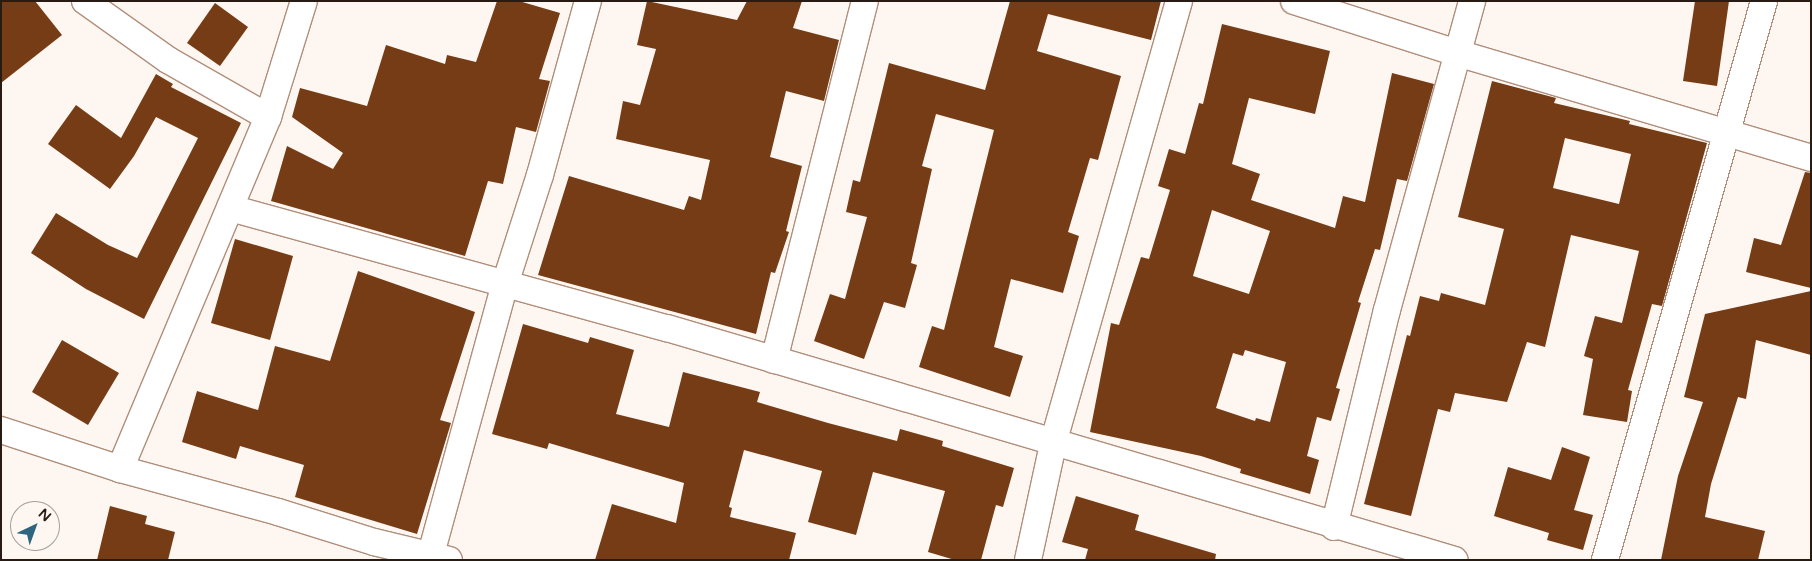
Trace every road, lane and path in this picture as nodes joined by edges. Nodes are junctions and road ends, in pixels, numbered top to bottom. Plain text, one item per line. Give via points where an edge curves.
1 (85, 1) edge
2 (304, 1) edge
3 (588, 1) edge
4 (864, 1) edge
5 (1179, 1) edge
6 (1294, 1) edge
7 (1472, 1) edge
8 (1764, 1) edge
9 (1457, 53) junction
10 (268, 117) junction
11 (1728, 133) junction
12 (1811, 158) edge
13 (230, 208) junction
14 (505, 284) junction
15 (774, 360) junction
16 (1, 430) edge
17 (1054, 440) junction
18 (120, 470) junction
19 (1334, 527) junction
20 (440, 557) edge
21 (1028, 560) edge
22 (1454, 560) edge
23 (1606, 560) edge

1 - 10 street via 168,60
2 - 10 street
3 - 14 street via 540,175
4 - 15 street
5 - 17 street
6 - 9 street
7 - 9 street
8 - 11 street
9 - 11 street
9 - 19 street via 1387,310
10 - 13 street
11 - 12 street
11 - 23 street
13 - 14 street
13 - 18 street
14 - 15 street
14 - 20 street
15 - 17 street
16 - 18 street
17 - 19 street
17 - 21 street
18 - 20 street via 278,512 374,542
19 - 22 street

